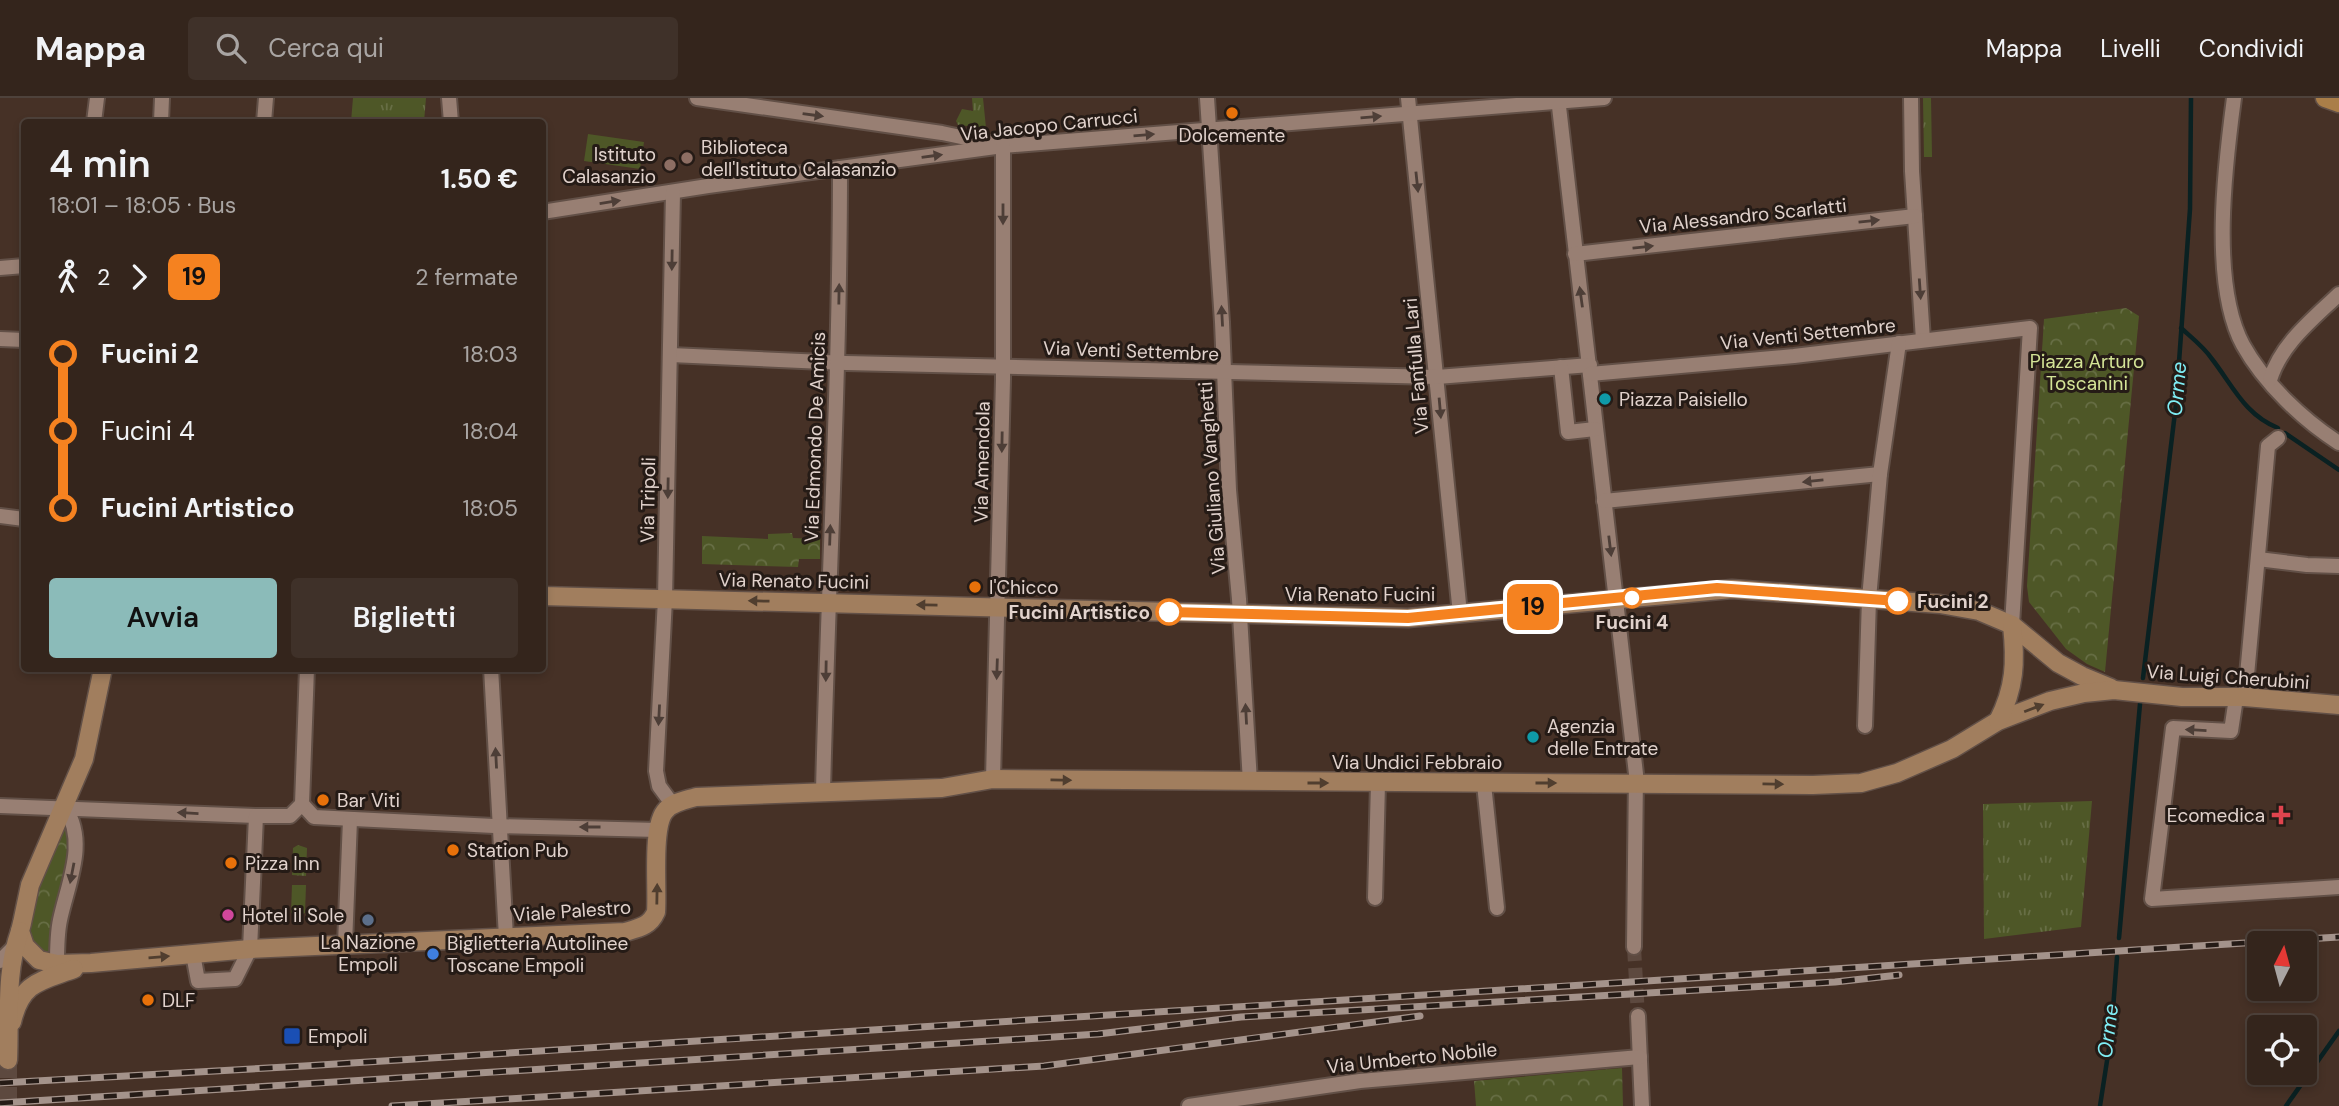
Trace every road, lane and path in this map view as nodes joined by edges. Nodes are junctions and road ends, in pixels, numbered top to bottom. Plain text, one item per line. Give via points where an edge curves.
1 (97, 98) edge
2 (162, 98) edge
3 (266, 98) edge
4 (449, 98) edge
5 (697, 98) edge
6 (1207, 98) edge
7 (1408, 98) edge
8 (1604, 98) edge
9 (1911, 98) edge
10 (2234, 98) edge
11 (2325, 98) edge
12 (1558, 100) edge
13 (2339, 103) edge
14 (1410, 114) junction
15 (94, 119) edge
16 (161, 119) edge
17 (264, 119) edge
18 (451, 119) edge
19 (1210, 129) junction
20 (1003, 146) junction
21 (840, 168) junction
22 (673, 192) junction
23 (546, 211) edge
24 (1915, 216) junction
25 (1575, 254) junction
26 (21, 266) edge
27 (0, 268) edge
28 (2339, 294) edge
29 (0, 339) edge
30 (21, 340) edge
31 (1923, 340) junction
32 (1899, 343) junction
33 (671, 355) junction
34 (838, 362) junction
35 (1003, 366) junction
36 (1561, 367) junction
37 (1590, 369) junction
38 (1225, 373) junction
39 (1437, 377) junction
40 (2270, 380) junction
41 (1595, 429) junction
42 (2278, 438) dead end
43 (2339, 443) edge
44 (1881, 474) junction
45 (1604, 501) junction
46 (0, 516) edge
47 (21, 519) edge
48 (2258, 559) junction
49 (2339, 566) edge
50 (546, 596) edge
51 (665, 599) junction
52 (1869, 599) junction
53 (1616, 600) junction
54 (827, 603) junction
55 (999, 607) junction
56 (1240, 613) junction
57 (1460, 614) junction
58 (2012, 625) junction
59 (102, 672) edge
60 (307, 672) edge
61 (491, 672) edge
62 (2114, 690) junction
63 (2241, 697) junction
64 (2339, 705) edge
65 (1998, 722) junction
66 (1865, 726) dead end
67 (993, 779) junction
68 (1250, 782) junction
69 (1378, 783) junction
70 (1484, 783) junction
71 (1636, 783) junction
72 (823, 791) junction
73 (302, 804) junction
74 (673, 804) junction
75 (0, 806) edge
76 (65, 807) junction
77 (256, 816) junction
78 (350, 820) junction
79 (500, 826) junction
80 (658, 830) junction
81 (2339, 887) edge
82 (1375, 898) dead end
83 (1497, 908) dead end
84 (19, 933) junction
85 (506, 937) junction
86 (345, 944) junction
87 (1634, 947) tunnel mouth
88 (250, 949) junction
89 (192, 954) junction
90 (0, 961) edge
91 (91, 963) junction
92 (57, 964) junction
93 (4, 1010) edge
94 (1638, 1016) tunnel mouth
95 (9, 1035) junction
96 (1640, 1057) junction
97 (8, 1060) tunnel mouth
98 (1189, 1106) edge
99 (1642, 1106) edge

1 - 15 street
2 - 16 street
3 - 17 street
4 - 18 street
5 -> 20 street via 943,133
6 - 19 street, Via Giuliano Vanghetti
7 - 14 street, Via Fanfulla Lari
8 - 12 street, Via Jacopo Carrucci
9 - 24 street
10 - 40 street via 2226,160 2225,271 2242,344
11 - 13 main road
12 - 14 street, Via Jacopo Carrucci
12 - 25 street
19 -> 14 street, Via Jacopo Carrucci
14 -> 39 street, Via Fanfulla Lari
20 -> 19 street, Via Jacopo Carrucci
38 -> 19 street, Via Giuliano Vanghetti
21 -> 20 street, Via Jacopo Carrucci
20 -> 35 street, Via Amendola
21 - 22 street, Via Jacopo Carrucci
34 -> 21 street, Via Edmondo De Amicis
23 -> 22 street, Via Jacopo Carrucci
22 -> 33 street, Via Tripoli
25 -> 24 street, Via Alessandro Scarlatti
24 -> 31 street
37 -> 25 street
26 - 27 street
28 - 40 street via 2298,332
29 - 30 street
31 - 32 street, Via Venti Settembre
31 - 58 street, Via Venti Settembre via 2030,328
32 - 37 street, Via Venti Settembre via 1794,356
32 - 44 street
33 - 34 street, Via Venti Settembre
33 -> 51 street, Via Tripoli
34 - 35 street, Via Venti Settembre
54 -> 34 street, Via Edmondo De Amicis
35 - 38 street, Via Venti Settembre
35 -> 55 street, Via Amendola
36 - 37 street, Via Venti Settembre
36 - 39 street, Via Venti Settembre
36 - 41 street via 1567,432
37 - 41 street
38 - 39 street, Via Venti Settembre
38 - 56 street, Via Giuliano Vanghetti
39 -> 57 street, Via Fanfulla Lari
40 - 43 street via 2305,419
41 - 45 street
42 - 48 street via 2268,446
44 -> 45 street
44 - 52 street
45 -> 53 street
46 - 47 street
48 - 49 street
48 - 63 street
50 - 51 main road, Via Renato Fucini
54 -> 51 main road, Via Renato Fucini
51 -> 74 street, Via Tripoli via 656,771 659,786
52 - 53 main road, Via Renato Fucini via 1717,588
52 - 58 main road, Via Renato Fucini via 1979,611
52 - 66 street
53 - 57 main road, Via Renato Fucini
53 - 71 street
55 -> 54 main road, Via Renato Fucini
54 -> 72 street, Via Edmondo De Amicis
55 - 56 main road, Via Renato Fucini
55 -> 67 street, Via Amendola
56 - 57 main road, Via Renato Fucini via 1398,618
68 -> 56 street, Via Giuliano Vanghetti
58 - 62 main road, Via Renato Fucini via 2058,663
58 - 65 main road via 2013,680
59 - 76 main road via 84,759
60 - 73 street
79 -> 61 street
62 - 63 main road, Via Luigi Cherubini
65 -> 62 main road, Via Undici Febbraio via 2050,701
63 - 64 main road, Via Luigi Cherubini
63 -> 81 street via 2231,731 2173,728 2152,899
71 -> 65 main road, Via Undici Febbraio via 1861,783 1952,749
67 -> 68 main road, Via Undici Febbraio
67 - 72 main road, Via Undici Febbraio via 942,788
68 -> 69 main road, Via Undici Febbraio
69 - 70 main road, Via Undici Febbraio
69 - 82 street
70 -> 71 main road, Via Undici Febbraio
70 - 83 street
71 - 87 street
72 - 74 main road via 696,797
73 - 77 street via 290,817
73 - 78 street via 314,817
74 - 80 main road, Viale Palestro via 663,811
75 - 76 street
77 -> 76 street
76 - 84 main road via 30,885
76 -> 92 street via 76,831 75,856 59,927
77 - 88 street
78 - 79 street
78 - 86 street
80 -> 79 street
79 - 85 street
85 -> 80 main road, Viale Palestro via 625,932 643,927 652,920 656,904
84 - 90 street
84 - 92 main road via 34,956
84 - 93 main road
85 - 86 main road, Viale Palestro
86 - 88 main road, Viale Palestro
88 - 89 main road, Viale Palestro
88 - 89 street via 235,979 198,981
91 -> 89 main road, Viale Palestro
91 - 92 main road
91 - 95 main road via 31,986 15,1010
93 - 95 main road
94 - 96 street
95 - 97 main road
96 - 98 street, Via Umberto Nobile via 1360,1081
96 - 99 street

